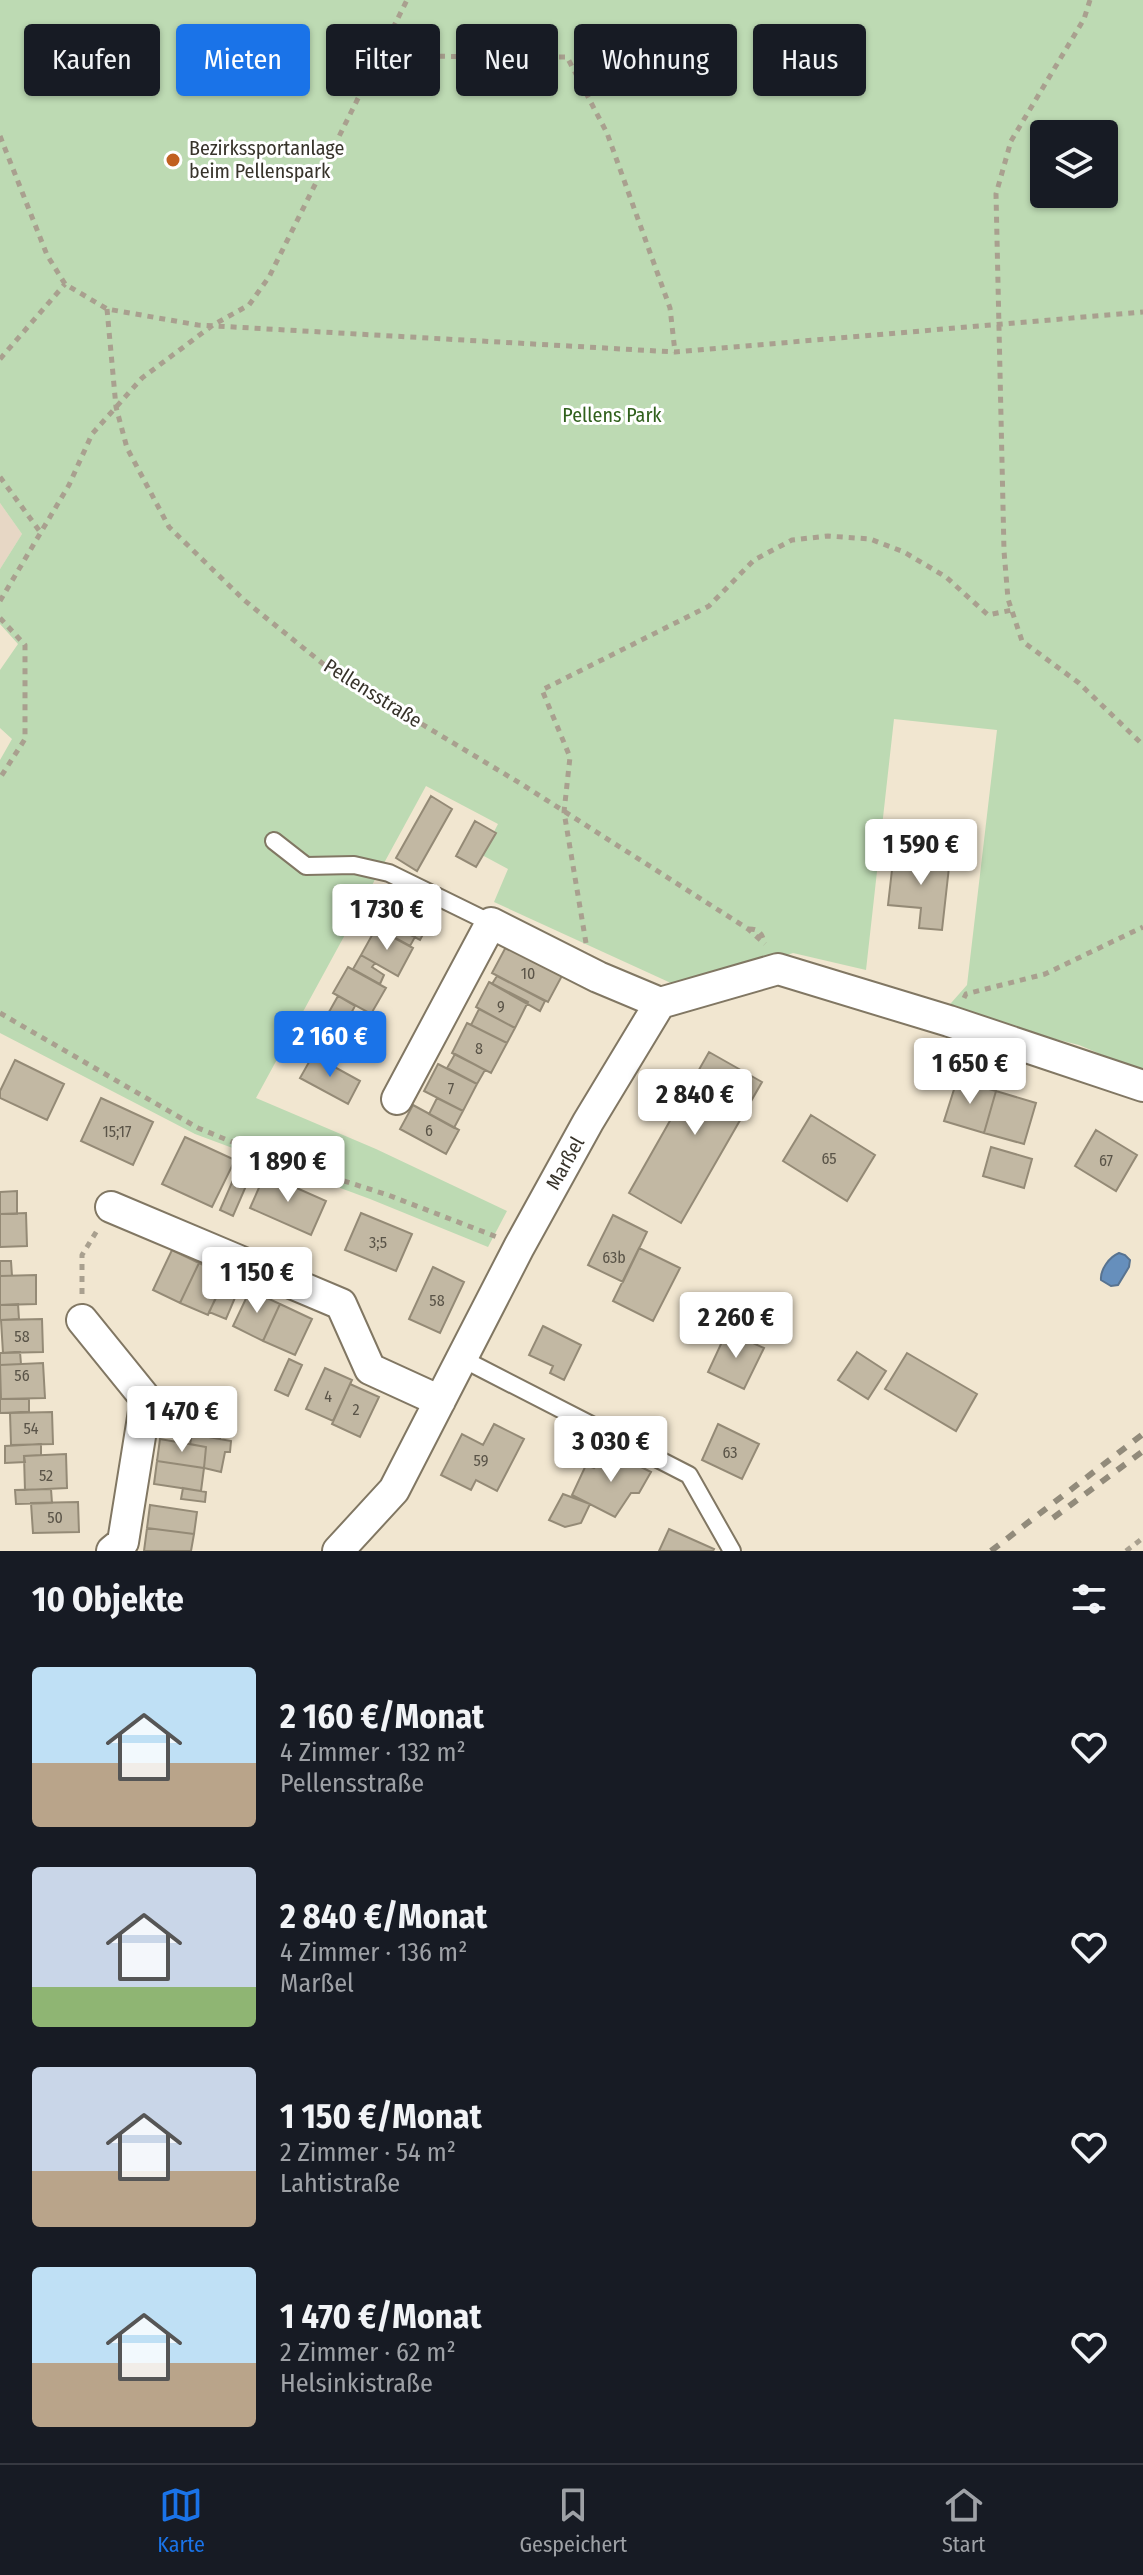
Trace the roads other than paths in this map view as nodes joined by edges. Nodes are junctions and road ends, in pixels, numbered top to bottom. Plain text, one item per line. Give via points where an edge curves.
1 (274, 841) dead end
2 (491, 923) junction
3 (660, 1003) junction
4 (1143, 1086) edge
5 (397, 1099) dead end
6 (111, 1207) road end
7 (82, 1320) road end
8 (461, 1358) junction
9 (440, 1401) junction
10 (112, 1551) edge
11 (338, 1551) edge
12 (732, 1551) edge

1 - 2 lane via 306,866 354,865 389,873
2 - 3 street
2 - 5 street
3 - 4 street via 778,969
3 - 8 street, Marßel via 588,1122
6 - 9 street via 341,1304 370,1369
7 - 10 street via 146,1399 123,1542
8 - 9 street, Marßel
8 - 12 lane via 689,1475
9 - 11 street, Marßel via 394,1490

